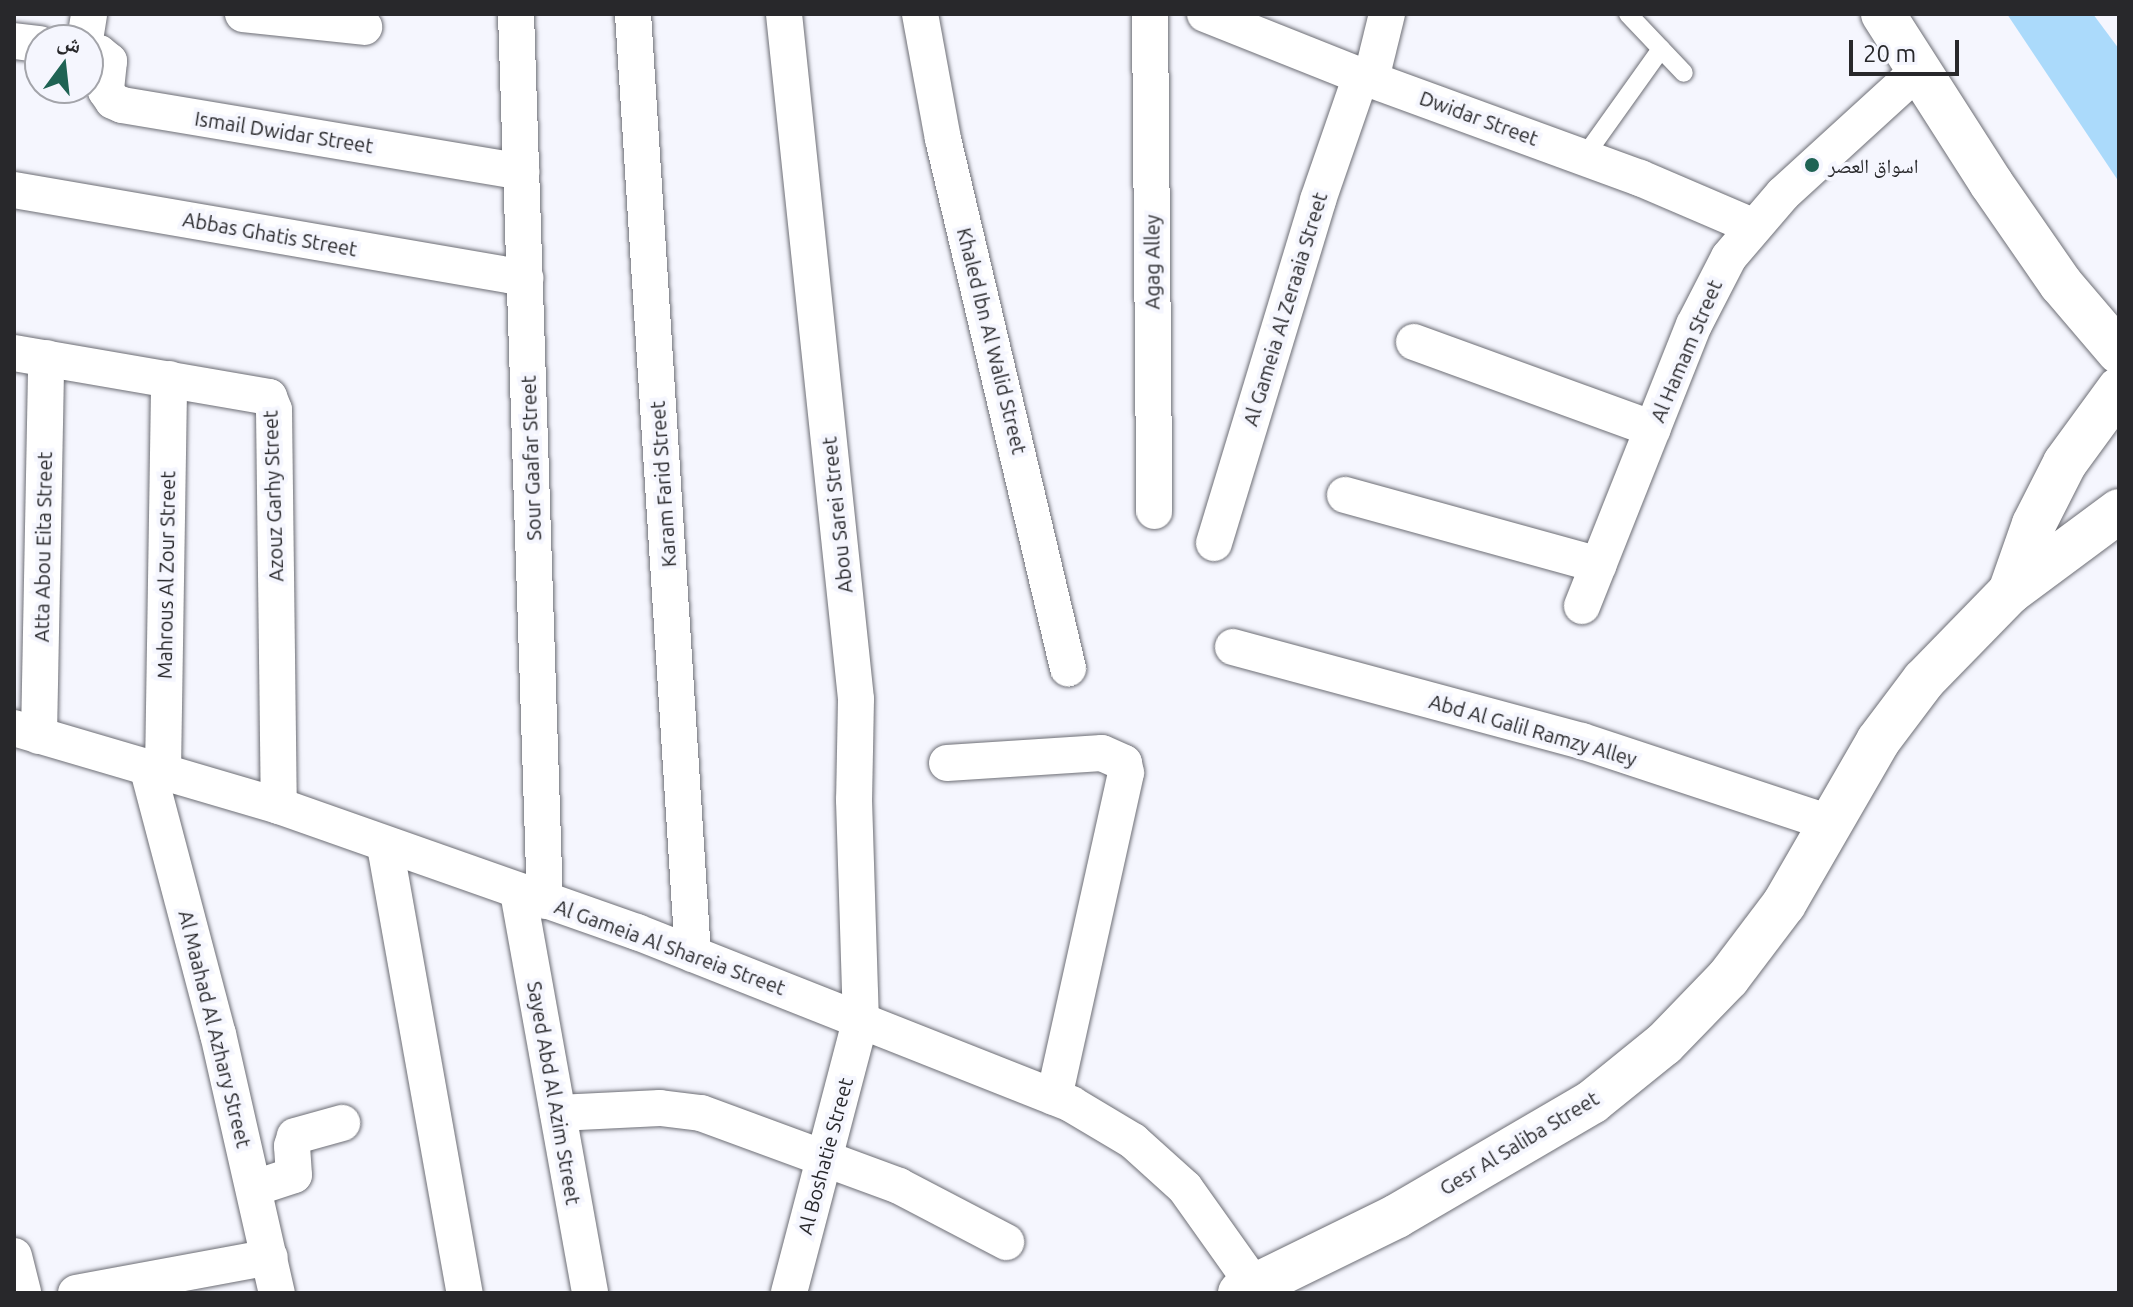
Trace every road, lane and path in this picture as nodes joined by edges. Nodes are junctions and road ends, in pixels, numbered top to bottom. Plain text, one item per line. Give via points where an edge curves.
1 (243, 14) edge
2 (516, 14) edge
3 (633, 14) edge
4 (784, 14) edge
5 (920, 14) edge
6 (1150, 14) edge
7 (1387, 14) edge
8 (1628, 14) edge
9 (1883, 14) edge
10 (1213, 15) edge
11 (364, 27) dead end
12 (1661, 49) junction
13 (104, 55) edge
14 (1920, 69) junction
15 (1684, 73) dead end
16 (1366, 78) junction
17 (1584, 157) junction
18 (521, 172) junction
19 (14, 190) edge
20 (1752, 226) junction
21 (525, 278) junction
22 (1414, 342) dead end
23 (2119, 352) edge
24 (30, 355) edge
25 (169, 379) junction
26 (2119, 389) edge
27 (1653, 429) junction
28 (1345, 495) dead end
29 (1154, 511) dead end
30 (2119, 511) edge
31 (1214, 543) dead end
32 (1599, 565) junction
33 (2010, 592) junction
34 (1582, 606) dead end
35 (1233, 647) dead end
36 (1068, 668) dead end
37 (27, 732) edge
38 (947, 763) dead end
39 (155, 769) junction
40 (279, 806) junction
41 (1830, 823) junction
42 (385, 846) junction
43 (532, 897) junction
44 (693, 954) junction
45 (861, 1018) junction
46 (1054, 1097) junction
47 (558, 1113) junction
48 (342, 1123) dead end
49 (825, 1156) junction
50 (255, 1188) junction
51 (1006, 1242) dead end
52 (14, 1256) edge
53 (270, 1257) junction
54 (175, 1284) edge
55 (1247, 1289) edge
56 (23, 1293) edge
57 (76, 1293) edge
58 (277, 1293) edge
59 (465, 1293) edge
60 (590, 1293) edge
61 (789, 1293) edge

1 - 11 street
2 - 18 street, Sour Gaafar Street
3 - 44 street, Karam Farid Street
4 - 45 street, Abou Sarei Street via 856,699
5 - 36 street, Khaled Ibn Al Walid Street via 943,139
6 - 29 street, Agag Alley
7 - 16 street, Al Gameia Al Zeraaia Street
8 - 12 lane
9 - 14 street
10 - 16 street, Dwidar Street
12 - 15 lane
12 - 17 lane
13 - 18 street, Ismail Dwidar Street via 109,61 106,91 122,105
14 - 20 street, Al Hamam Street
14 - 23 street via 2061,284
16 - 17 street, Dwidar Street
16 - 31 street, Al Gameia Al Zeraaia Street via 1318,200
17 - 20 street, Dwidar Street
18 - 21 street, Sour Gaafar Street
19 - 21 street, Abbas Ghatis Street
20 - 27 street, Al Hamam Street via 1710,290
21 - 43 street, Sour Gaafar Street
22 - 27 street
24 - 25 street, Azouz Garhy Street
24 - 37 street, Atta Abou Eita Street
25 - 39 street, Mahrous Al Zour Street
25 - 40 street, Azouz Garhy Street via 259,394 269,397 274,410
26 - 33 street, Gesr Al Saliba Street via 2065,463 2034,524
27 - 32 street, Al Hamam Street
28 - 32 street
30 - 33 street, Gesr Al Saliba Street
32 - 34 street, Al Hamam Street
33 - 41 street, Gesr Al Saliba Street via 1924,680 1878,741
35 - 41 street, Abd Al Galil Ramzy Alley via 1582,741
37 - 39 street, Al Gameia Al Shareia Street
38 - 46 street via 1102,753 1124,763 1126,773
39 - 40 street, Al Gameia Al Shareia Street
39 - 50 street, Al Maahad Al Azhary Street
40 - 42 street, Al Gameia Al Shareia Street
41 - 55 street, Gesr Al Saliba Street via 1784,904 1728,978 1664,1044 1592,1102 1383,1223
42 - 43 street, Al Gameia Al Shareia Street
42 - 59 street
43 - 44 street, Al Gameia Al Shareia Street
43 - 47 street, Sayed Abd Al Azim Street
44 - 45 street, Al Gameia Al Shareia Street
45 - 46 street, Al Gameia Al Shareia Street
45 - 49 street, Al Boshatie Street
46 - 55 street, Al Gameia Al Shareia Street via 1133,1141 1185,1188
47 - 49 street via 678,1109
47 - 60 street, Sayed Abd Al Azim Street
48 - 50 street via 295,1136 294,1175
49 - 51 street via 959,1215
49 - 61 street, Al Boshatie Street
50 - 53 street, Al Maahad Al Azhary Street
52 - 56 street
53 - 54 street
53 - 58 street, Al Maahad Al Azhary Street
54 - 57 street

